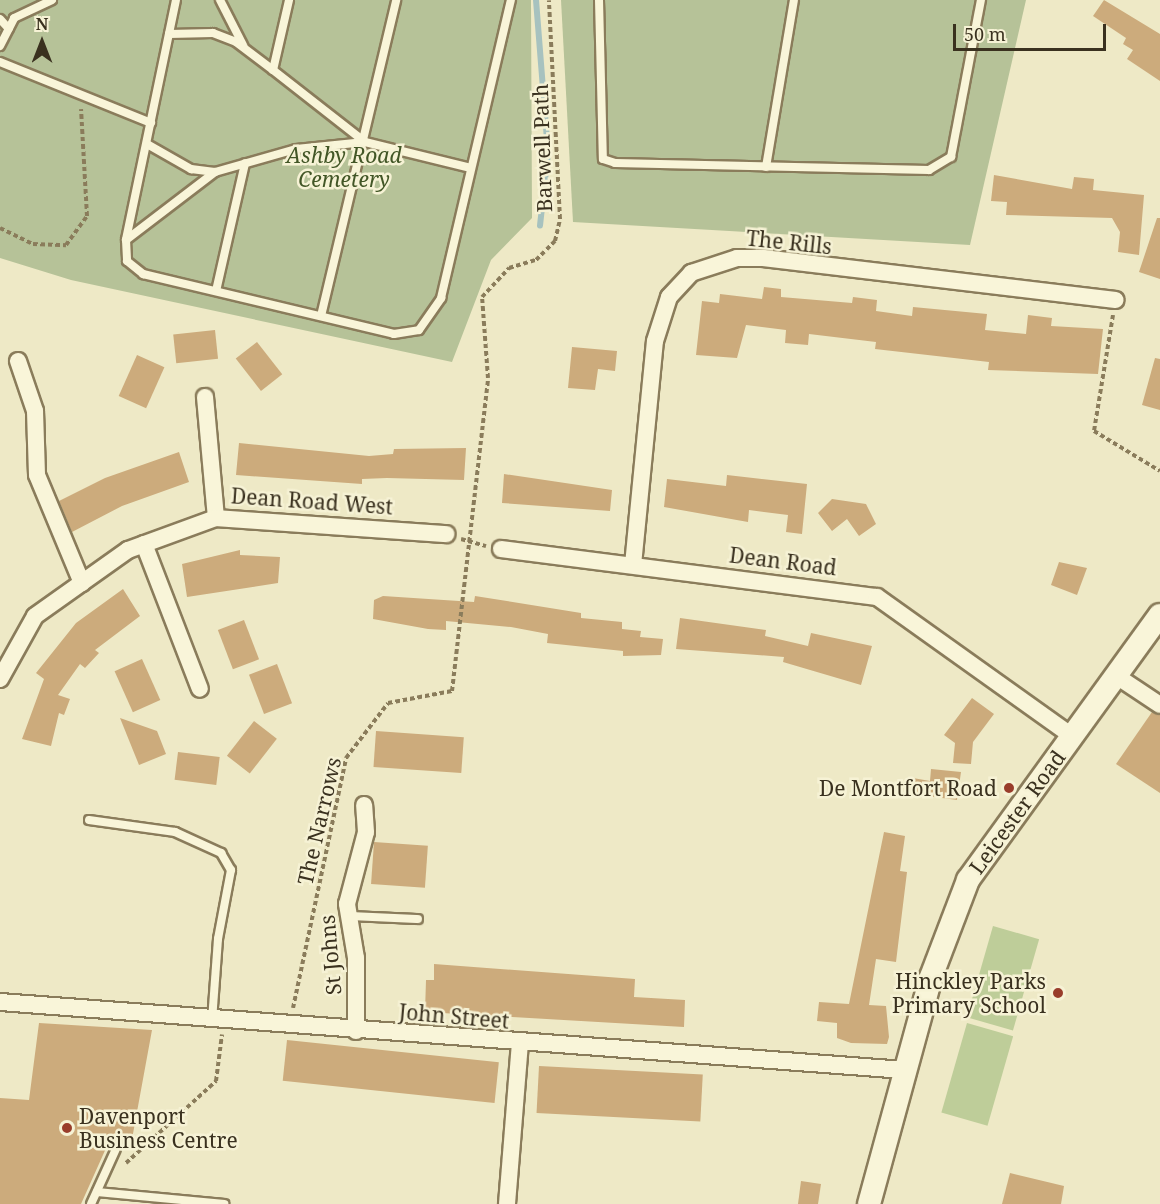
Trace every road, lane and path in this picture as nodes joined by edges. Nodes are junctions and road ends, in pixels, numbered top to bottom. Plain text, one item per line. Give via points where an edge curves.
1 (52, 0) edge
2 (176, 0) edge
3 (220, 0) edge
4 (289, 0) edge
5 (396, 0) edge
6 (511, 0) edge
7 (549, 0) edge
8 (599, 0) edge
9 (794, 0) edge
10 (981, 0) edge
11 (0, 19) edge
12 (9, 28) junction
13 (169, 34) junction
14 (0, 46) edge
15 (244, 48) junction
16 (0, 62) edge
17 (273, 70) junction
18 (81, 95) junction
19 (151, 123) junction
20 (365, 142) junction
21 (147, 144) junction
22 (245, 163) junction
23 (766, 167) junction
24 (471, 168) junction
25 (215, 172) junction
26 (0, 228) edge
27 (126, 240) junction
28 (216, 291) junction
29 (1116, 300) joint
30 (321, 316) junction
31 (18, 361) dead end
32 (205, 397) dead end
33 (1160, 471) edge
34 (216, 518) junction
35 (446, 534) joint
36 (473, 542) junction
37 (144, 544) junction
38 (501, 549) joint
39 (633, 565) junction
40 (82, 583) junction
41 (1160, 615) edge
42 (1118, 677) junction
43 (0, 679) edge
44 (200, 689) dead end
45 (1160, 705) edge
46 (1073, 737) junction
47 (364, 805) dead end
48 (89, 820) dead end
49 (349, 916) junction
50 (418, 920) dead end
51 (0, 1002) edge
52 (217, 1021) junction
53 (289, 1027) junction
54 (356, 1031) junction
55 (520, 1044) junction
56 (904, 1070) junction
57 (116, 1149) dead end
58 (99, 1189) junction
59 (91, 1204) edge
60 (224, 1204) edge
61 (507, 1204) edge
62 (869, 1204) edge

1 - 12 lane via 14,18
2 - 13 lane
3 - 15 lane
4 - 17 lane
5 - 20 lane
6 - 24 lane
7 - 36 path, Barwell Path via 560,219 555,241 542,254 509,268 482,297 488,378
8 - 23 lane via 603,159
9 - 23 lane
10 - 23 lane via 951,157 941,168
11 - 12 lane
12 - 14 lane
13 - 15 lane via 213,33
13 - 19 lane
15 - 17 lane
16 - 18 lane
17 - 20 lane
18 - 19 lane
18 - 26 path via 87,216 66,245 33,244
19 - 21 lane
20 - 22 lane via 296,149
20 - 24 lane
20 - 30 lane
21 - 25 lane via 191,169
21 - 27 lane
22 - 25 lane
22 - 28 lane
24 - 30 lane via 441,298 419,330 394,334
25 - 27 lane
27 - 28 lane via 127,261 143,274
28 - 30 lane
29 - 33 path via 1094,431
29 - 39 street, The Rills via 763,258 736,258 691,273 669,297 655,341
31 - 40 street via 35,411 37,475
32 - 34 street
34 - 35 street, Dean Road West
34 - 37 street, Dean Road West
35 - 36 path
36 - 38 path
36 - 53 path, The Narrows via 452,691 388,703 346,758
37 - 40 street, Dean Road West
37 - 44 street
38 - 39 street, Dean Road
39 - 46 street, Dean Road via 877,597
40 - 43 street, Dean Road West via 35,616
41 - 42 main road, Leicester Road
42 - 45 street
42 - 46 main road, Leicester Road
46 - 56 main road, Leicester Road via 968,880
47 - 49 street, St Johns via 366,832
48 - 52 lane via 175,832 221,853 231,870 218,939
49 - 50 lane
49 - 54 street, St Johns
51 - 52 street, John Street
52 - 53 street, John Street
52 - 58 path via 216,1081
53 - 54 street, John Street
54 - 55 street, John Street
55 - 56 street, John Street
55 - 61 street
56 - 62 main road, Leicester Road
57 - 58 lane
58 - 59 lane
58 - 60 lane

